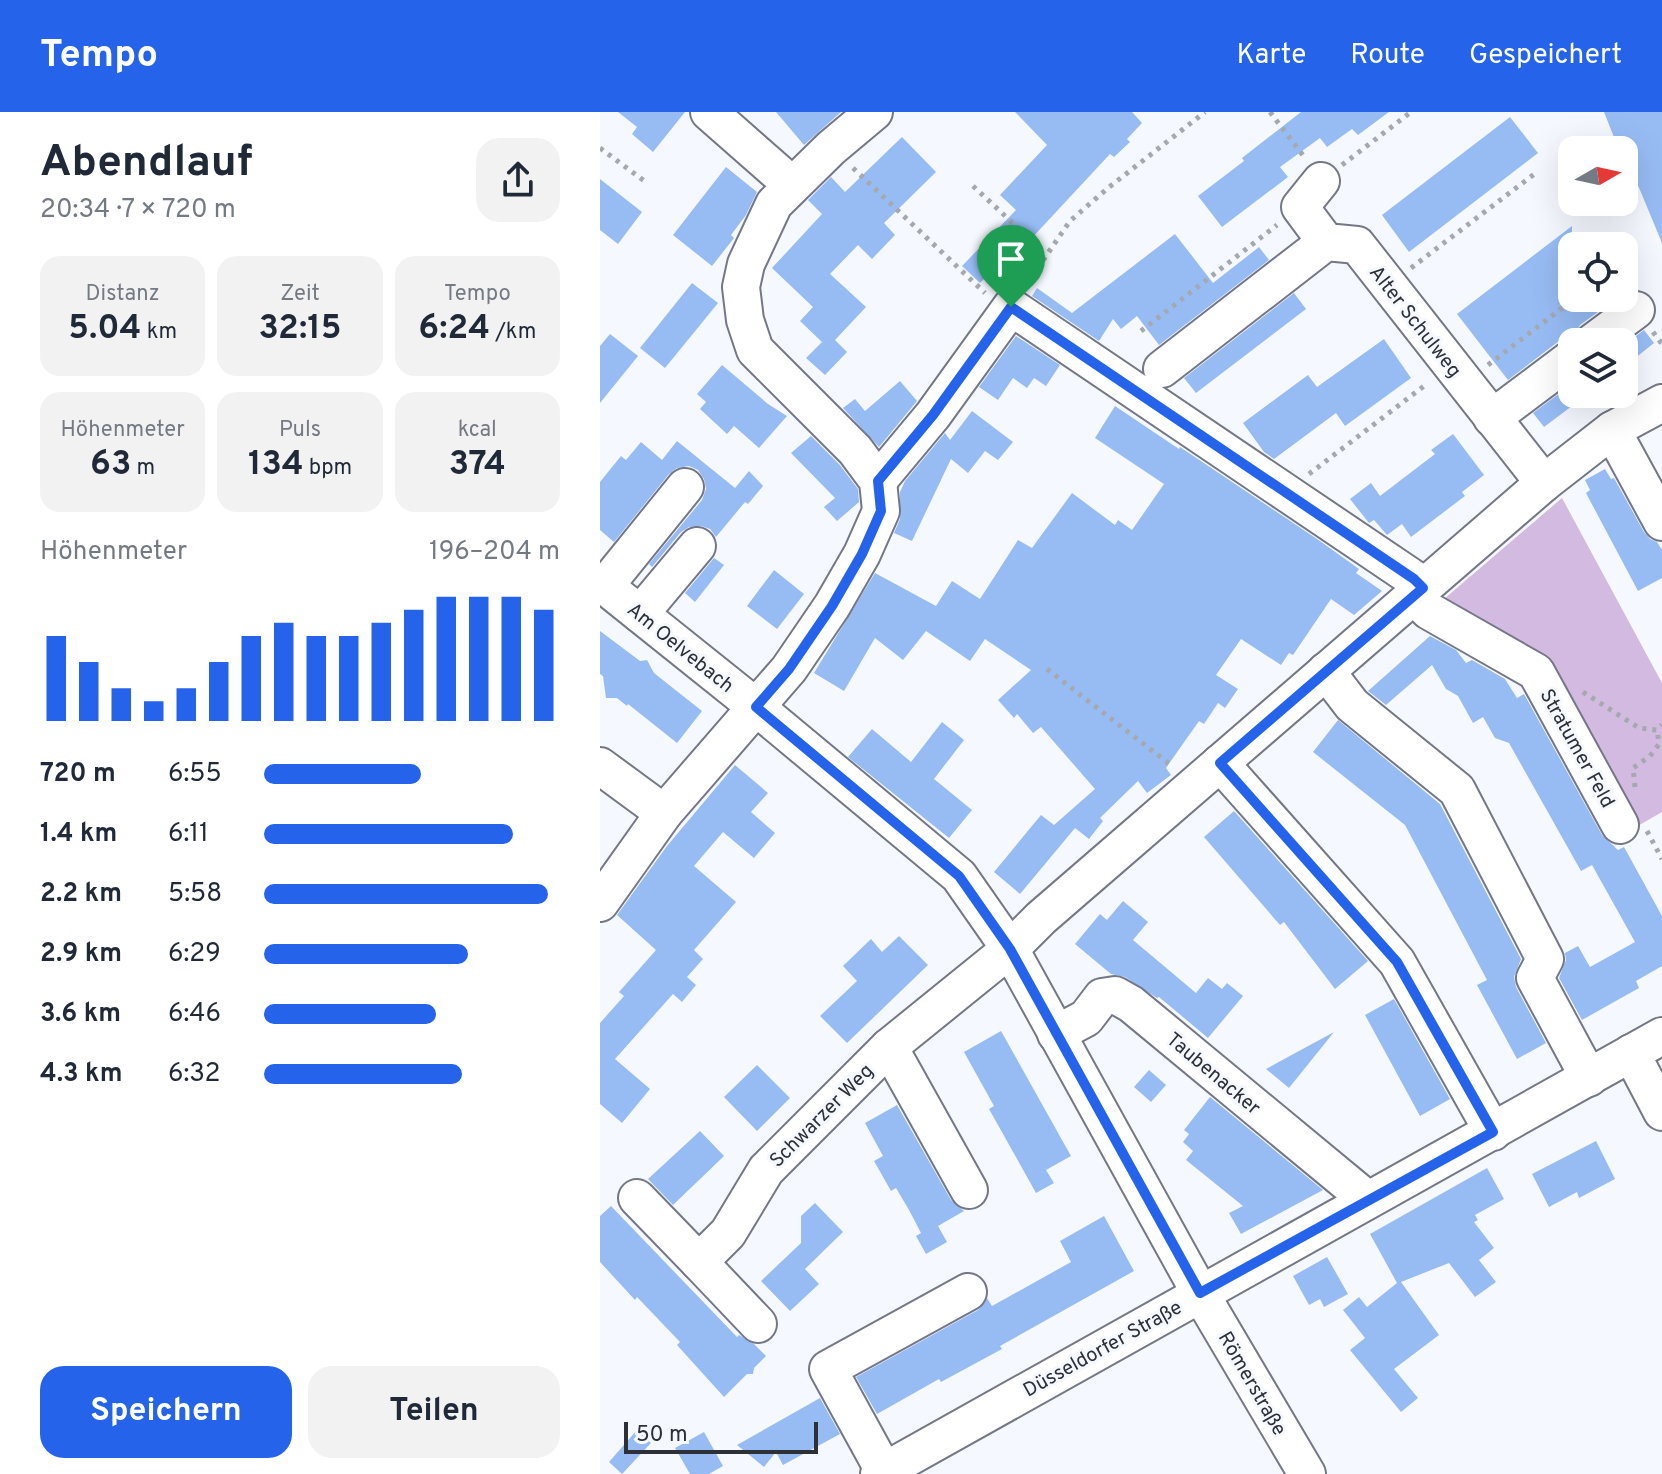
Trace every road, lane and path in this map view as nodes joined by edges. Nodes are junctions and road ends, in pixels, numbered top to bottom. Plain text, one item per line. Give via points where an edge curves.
1 (709, 112) edge
2 (874, 112) edge
3 (1205, 112) edge
4 (1270, 112) edge
5 (1411, 112) edge
6 (600, 148) edge
7 (831, 148) junction
8 (1537, 172) dead end
9 (647, 183) dead end
10 (792, 185) junction
11 (973, 186) dead end
12 (1310, 194) junction
13 (1326, 242) junction
14 (1046, 254) junction
15 (1388, 285) junction
16 (1558, 309) edge
17 (1009, 310) junction
18 (1633, 312) edge
19 (1612, 328) edge
20 (1141, 331) dead end
21 (1558, 368) edge
22 (1162, 369) dead end
23 (1458, 374) junction
24 (1662, 403) edge
25 (1492, 418) junction
26 (1612, 430) junction
27 (878, 481) junction
28 (1300, 481) dead end
29 (1544, 483) junction
30 (685, 487) dead end
31 (1662, 522) edge
32 (697, 546) dead end
33 (603, 584) edge
34 (1418, 592) junction
35 (640, 614) junction
36 (1047, 669) dead end
37 (1326, 671) junction
38 (756, 707) junction
39 (1657, 730) dead end
40 (1220, 763) junction
41 (600, 766) edge
42 (1192, 788) junction
43 (664, 813) junction
44 (1620, 825) joint
45 (600, 903) edge
46 (1010, 949) junction
47 (1056, 1034) junction
48 (1662, 1036) edge
49 (889, 1047) junction
50 (1631, 1053) junction
51 (1589, 1078) junction
52 (1662, 1112) edge
53 (1493, 1132) junction
54 (969, 1190) dead end
55 (637, 1198) dead end
56 (1368, 1200) junction
57 (699, 1262) junction
58 (968, 1292) dead end
59 (1200, 1293) junction
60 (758, 1324) dead end
61 (882, 1473) edge
62 (1307, 1474) edge

1 - 10 street
2 - 7 street
3 - 14 path via 1070,221
4 - 12 path
5 - 12 path
6 - 9 path
7 - 10 street
7 - 17 path
8 - 15 path
10 - 27 street via 774,204 746,264 741,287 745,320 755,350 855,450
11 - 14 path
12 - 13 street
12 - 20 path
13 - 15 street, Alter Schulweg via 1357,245
13 - 22 street
14 - 17 path
15 - 23 street, Alter Schulweg
16 - 23 path
17 - 27 street
17 - 34 street, Stratumer Feld via 1414,579
18 - 19 street
21 - 25 street
23 - 25 street, Alter Schulweg
23 - 28 path
24 - 26 street
25 - 29 street, Alter Schulweg
26 - 29 street
26 - 31 street
27 - 38 street via 881,511 862,554 789,669
29 - 34 street
30 - 33 street, Am Oelvebach
32 - 35 street
33 - 35 street, Am Oelvebach
34 - 37 street
34 - 44 street, Stratumer Feld via 1429,611 1536,672
35 - 38 street, Am Oelvebach
36 - 42 path via 1168,761
37 - 40 street
37 - 51 street via 1352,705 1457,790 1545,959 1535,978
38 - 43 street
38 - 46 street via 959,876
39 - 44 path via 1659,744 1633,768 1638,812
40 - 42 street
40 - 53 street via 1397,962
41 - 43 street
42 - 46 street
43 - 45 street
46 - 47 street
46 - 49 street, Schwarzer Weg
47 - 56 street, Taubenacker via 1086,1018 1102,997 1115,995
47 - 59 street
48 - 50 street, Düsseldorfer Straße
49 - 54 street, Schwarzer Weg
49 - 57 street, Schwarzer Weg via 766,1170 728,1233
50 - 51 street, Düsseldorfer Straße
50 - 52 street
51 - 53 street, Düsseldorfer Straße
53 - 56 street, Düsseldorfer Straße
55 - 57 street
56 - 59 street, Düsseldorfer Straße
57 - 60 street
58 - 61 street via 828,1369
59 - 61 street, Düsseldorfer Straße
59 - 62 street, Römerstraße

